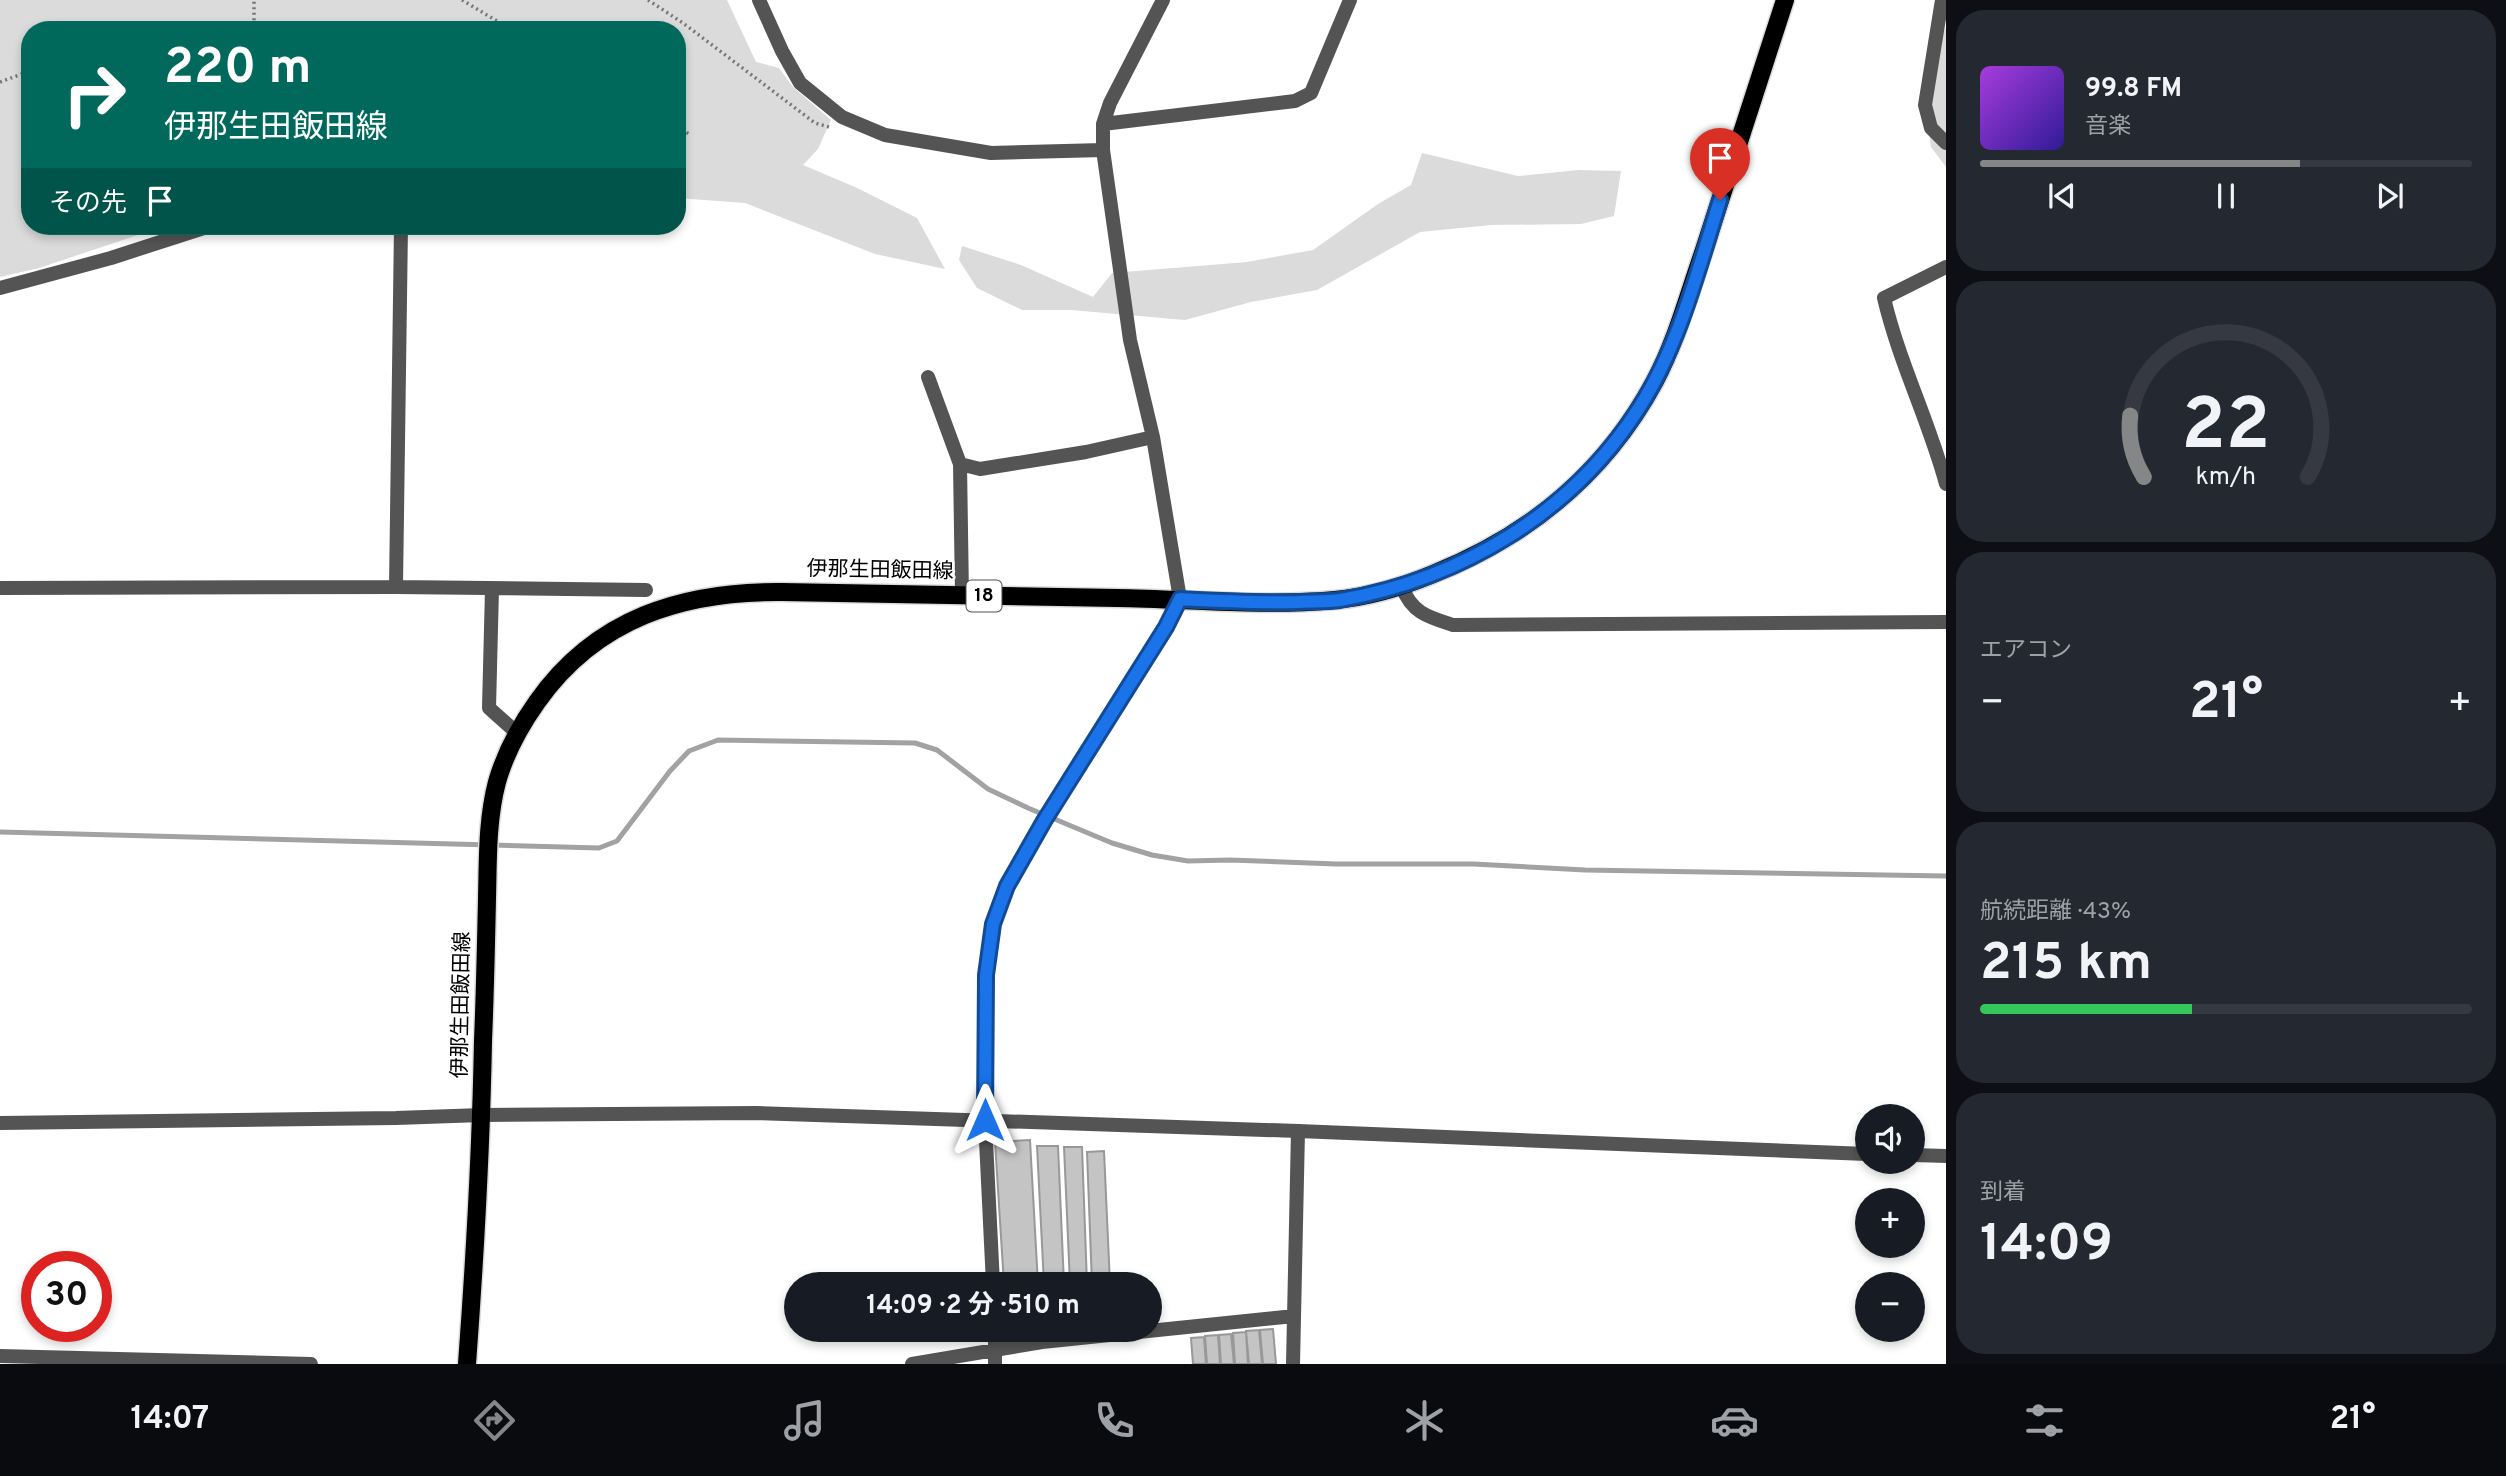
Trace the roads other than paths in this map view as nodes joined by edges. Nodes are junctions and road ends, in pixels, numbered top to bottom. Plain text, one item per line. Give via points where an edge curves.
1 (759, 0) edge
2 (1163, 0) edge
3 (1350, 0) edge
4 (1785, 0) edge
5 (1942, 0) edge
6 (1103, 124) junction
7 (1946, 143) edge
8 (1103, 150) junction
9 (183, 235) edge
10 (401, 235) edge
11 (1946, 267) edge
12 (0, 288) edge
13 (928, 377) dead end
14 (1153, 438) junction
15 (960, 464) junction
16 (1946, 484) edge
17 (396, 587) junction
18 (1402, 587) junction
19 (0, 588) edge
20 (492, 589) junction
21 (646, 590) dead end
22 (962, 596) junction
23 (1180, 599) junction
24 (1946, 622) edge
25 (517, 733) junction
26 (482, 1115) junction
27 (985, 1120) junction
28 (0, 1123) edge
29 (1297, 1131) junction
30 (1855, 1154) edge
31 (1925, 1155) edge
32 (1946, 1156) edge
33 (991, 1272) edge
34 (1294, 1316) junction
35 (0, 1356) edge
36 (995, 1357) edge
37 (219, 1363) edge
38 (311, 1364) edge
39 (467, 1364) edge
40 (912, 1364) edge
41 (1293, 1364) edge

1 - 8 street via 800,83 842,117 886,135 991,153
2 - 6 street
3 - 6 street via 1311,93 1295,101
4 - 18 main road, 伊那生田飯田線 / 18 via 1672,343 1640,408 1590,471 1543,514 1472,558
5 - 7 street via 1926,105 1931,128
6 - 8 street
8 - 14 street via 1130,340
9 - 12 street
10 - 17 street
11 - 16 street via 1884,298
13 - 15 street
14 - 15 street via 980,469
14 - 23 street
15 - 22 street
17 - 19 street
17 - 20 street
18 - 23 main road, 伊那生田飯田線 / 18 via 1337,600 1247,603
18 - 24 street via 1416,609 1453,625
20 - 21 street
20 - 25 street via 489,708
22 - 23 main road, 伊那生田飯田線 / 18
22 - 25 main road, 伊那生田飯田線 / 18 via 749,591 670,604 612,630 587,647 550,683
23 - 27 street via 1007,886 993,924 986,975
25 - 26 main road, 伊那生田飯田線 / 18 via 497,781 489,829
26 - 27 street via 757,1113
26 - 28 street
26 - 39 main road, 伊那生田飯田線 / 18
27 - 29 street
27 - 33 street
29 - 30 street
29 - 34 street
31 - 32 street
34 - 36 street via 1042,1342
34 - 41 street
35 - 37 street
36 - 40 street
37 - 38 street

